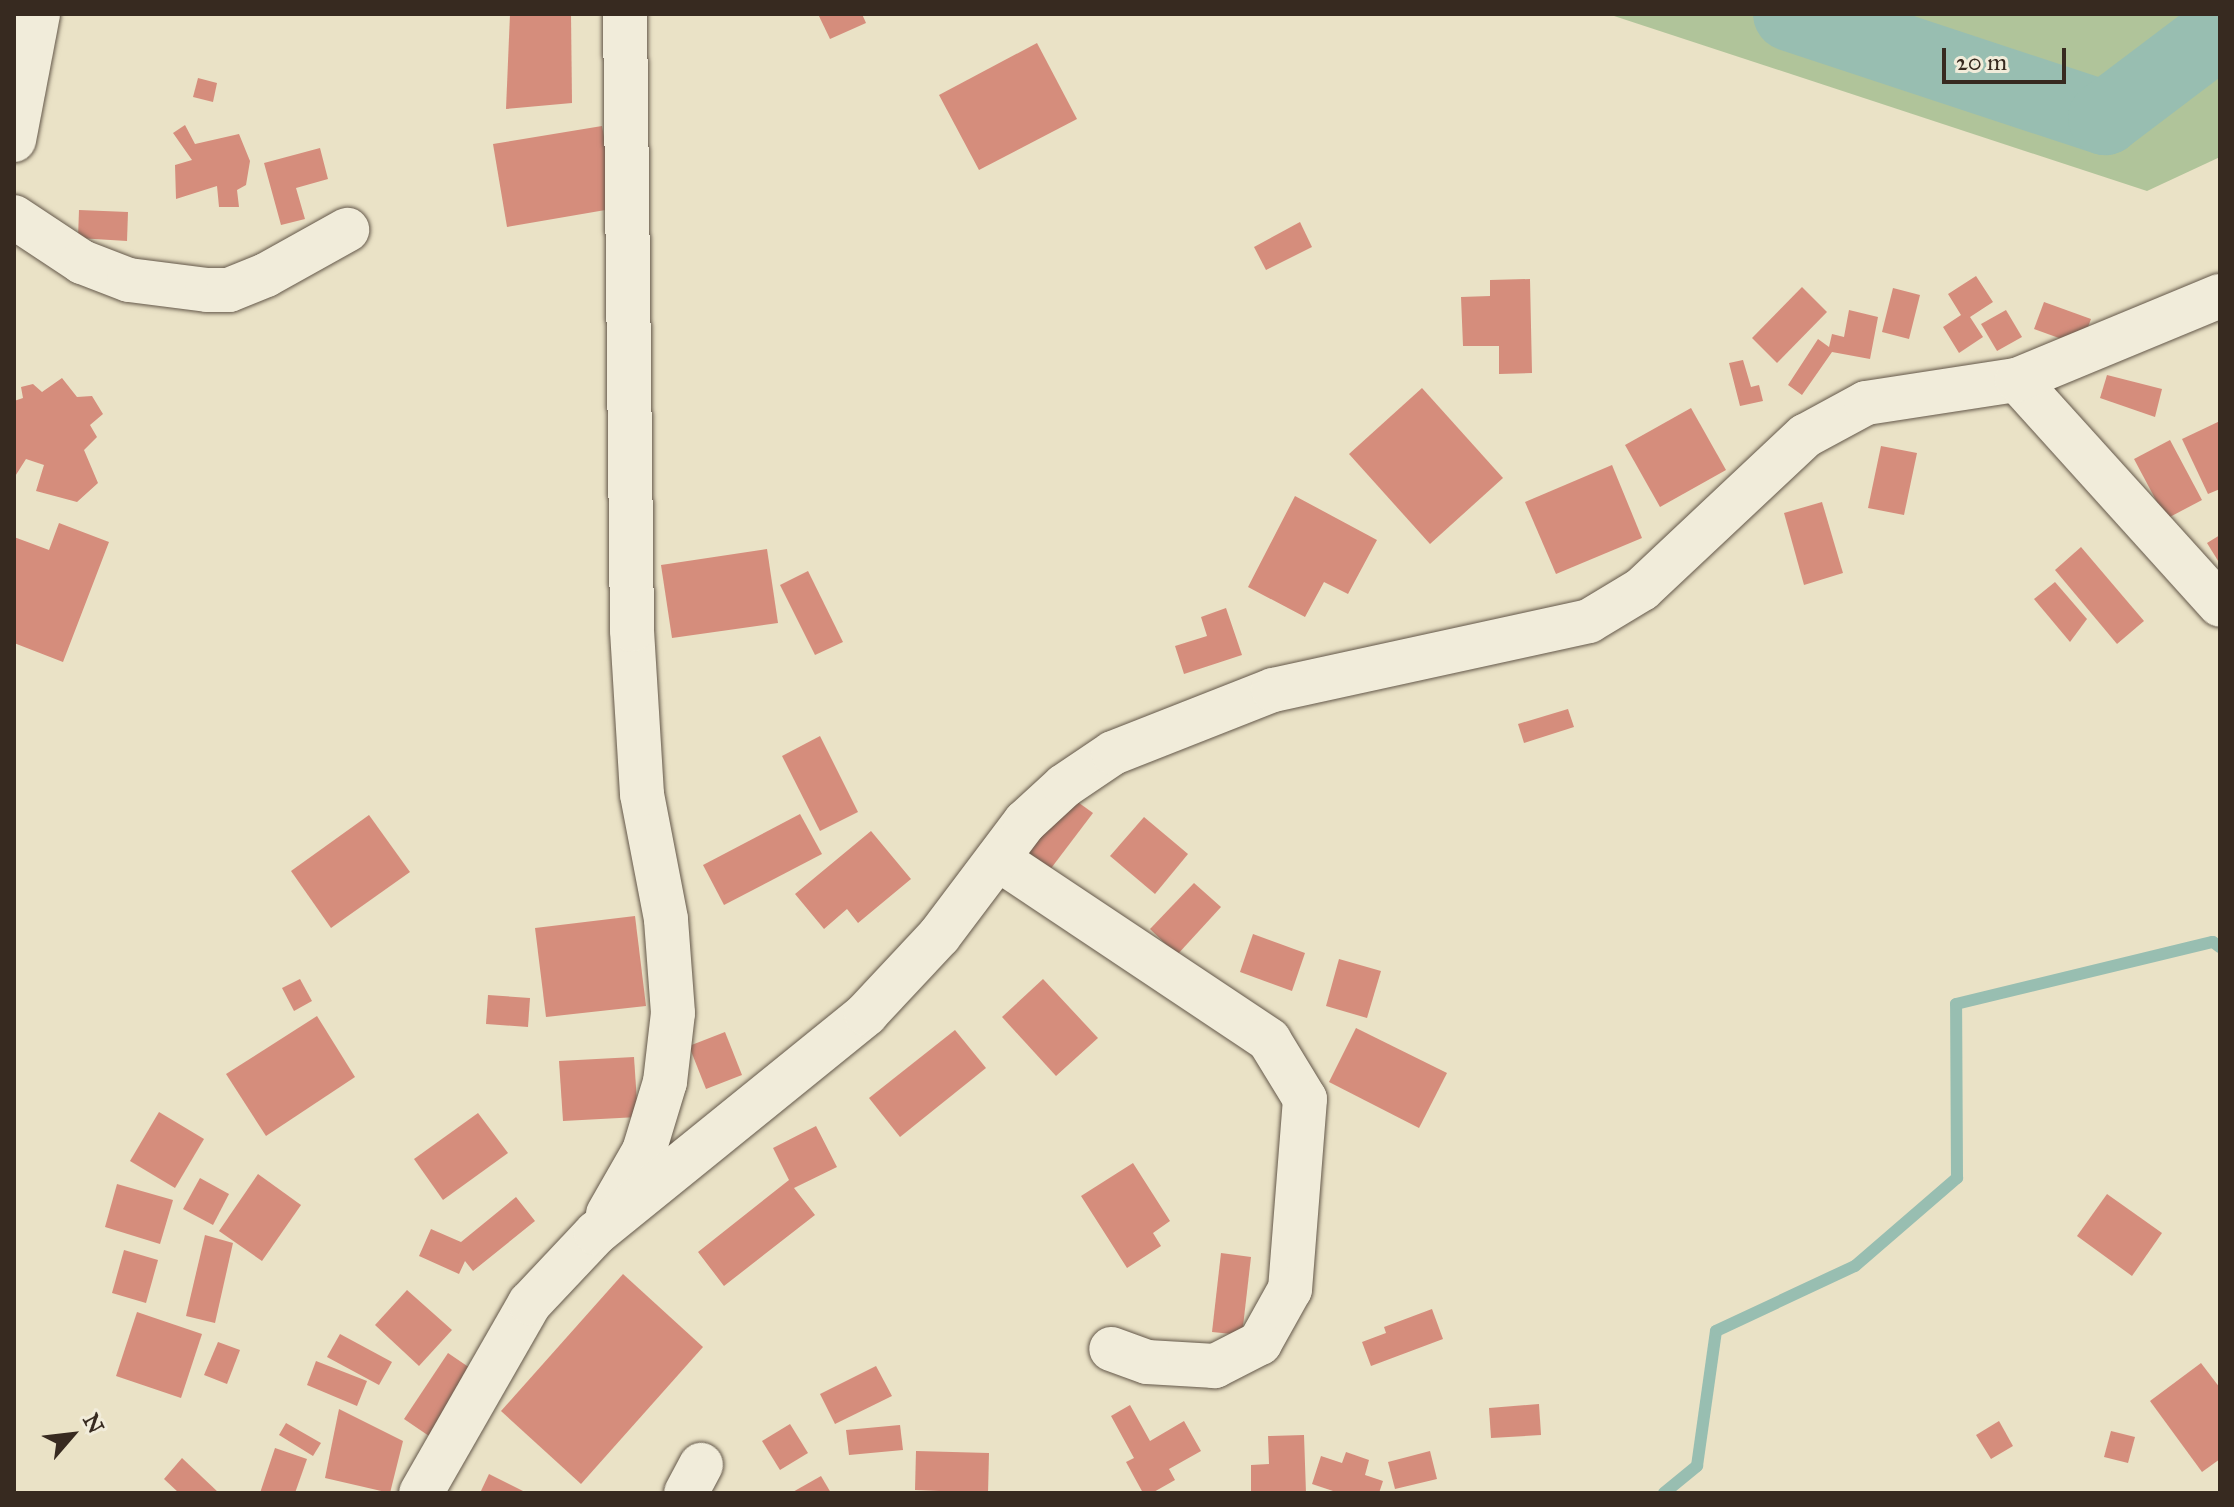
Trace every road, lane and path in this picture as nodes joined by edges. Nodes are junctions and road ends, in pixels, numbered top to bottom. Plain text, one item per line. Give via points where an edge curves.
1 (38, 14) edge
2 (625, 14) edge
3 (14, 140) edge
4 (14, 217) edge
5 (347, 230) dead end
6 (2220, 296) edge
7 (2017, 380) junction
8 (2220, 605) edge
9 (998, 859) junction
10 (596, 1233) junction
11 (1111, 1349) dead end
12 (421, 1493) edge

1 - 3 street
2 - 10 street via 632,630 642,794 666,919 673,1013 665,1082 644,1151
4 - 5 street via 82,262 129,280 207,290 229,290 266,275
6 - 7 street
7 - 8 street
7 - 9 street via 1866,403 1805,436 1642,589 1589,621 1273,690 1113,753 1064,786 1025,822
9 - 10 street via 939,936 866,1014
9 - 11 street via 1269,1040 1305,1099 1290,1289 1260,1343 1215,1366 1147,1362
10 - 12 street via 530,1303

